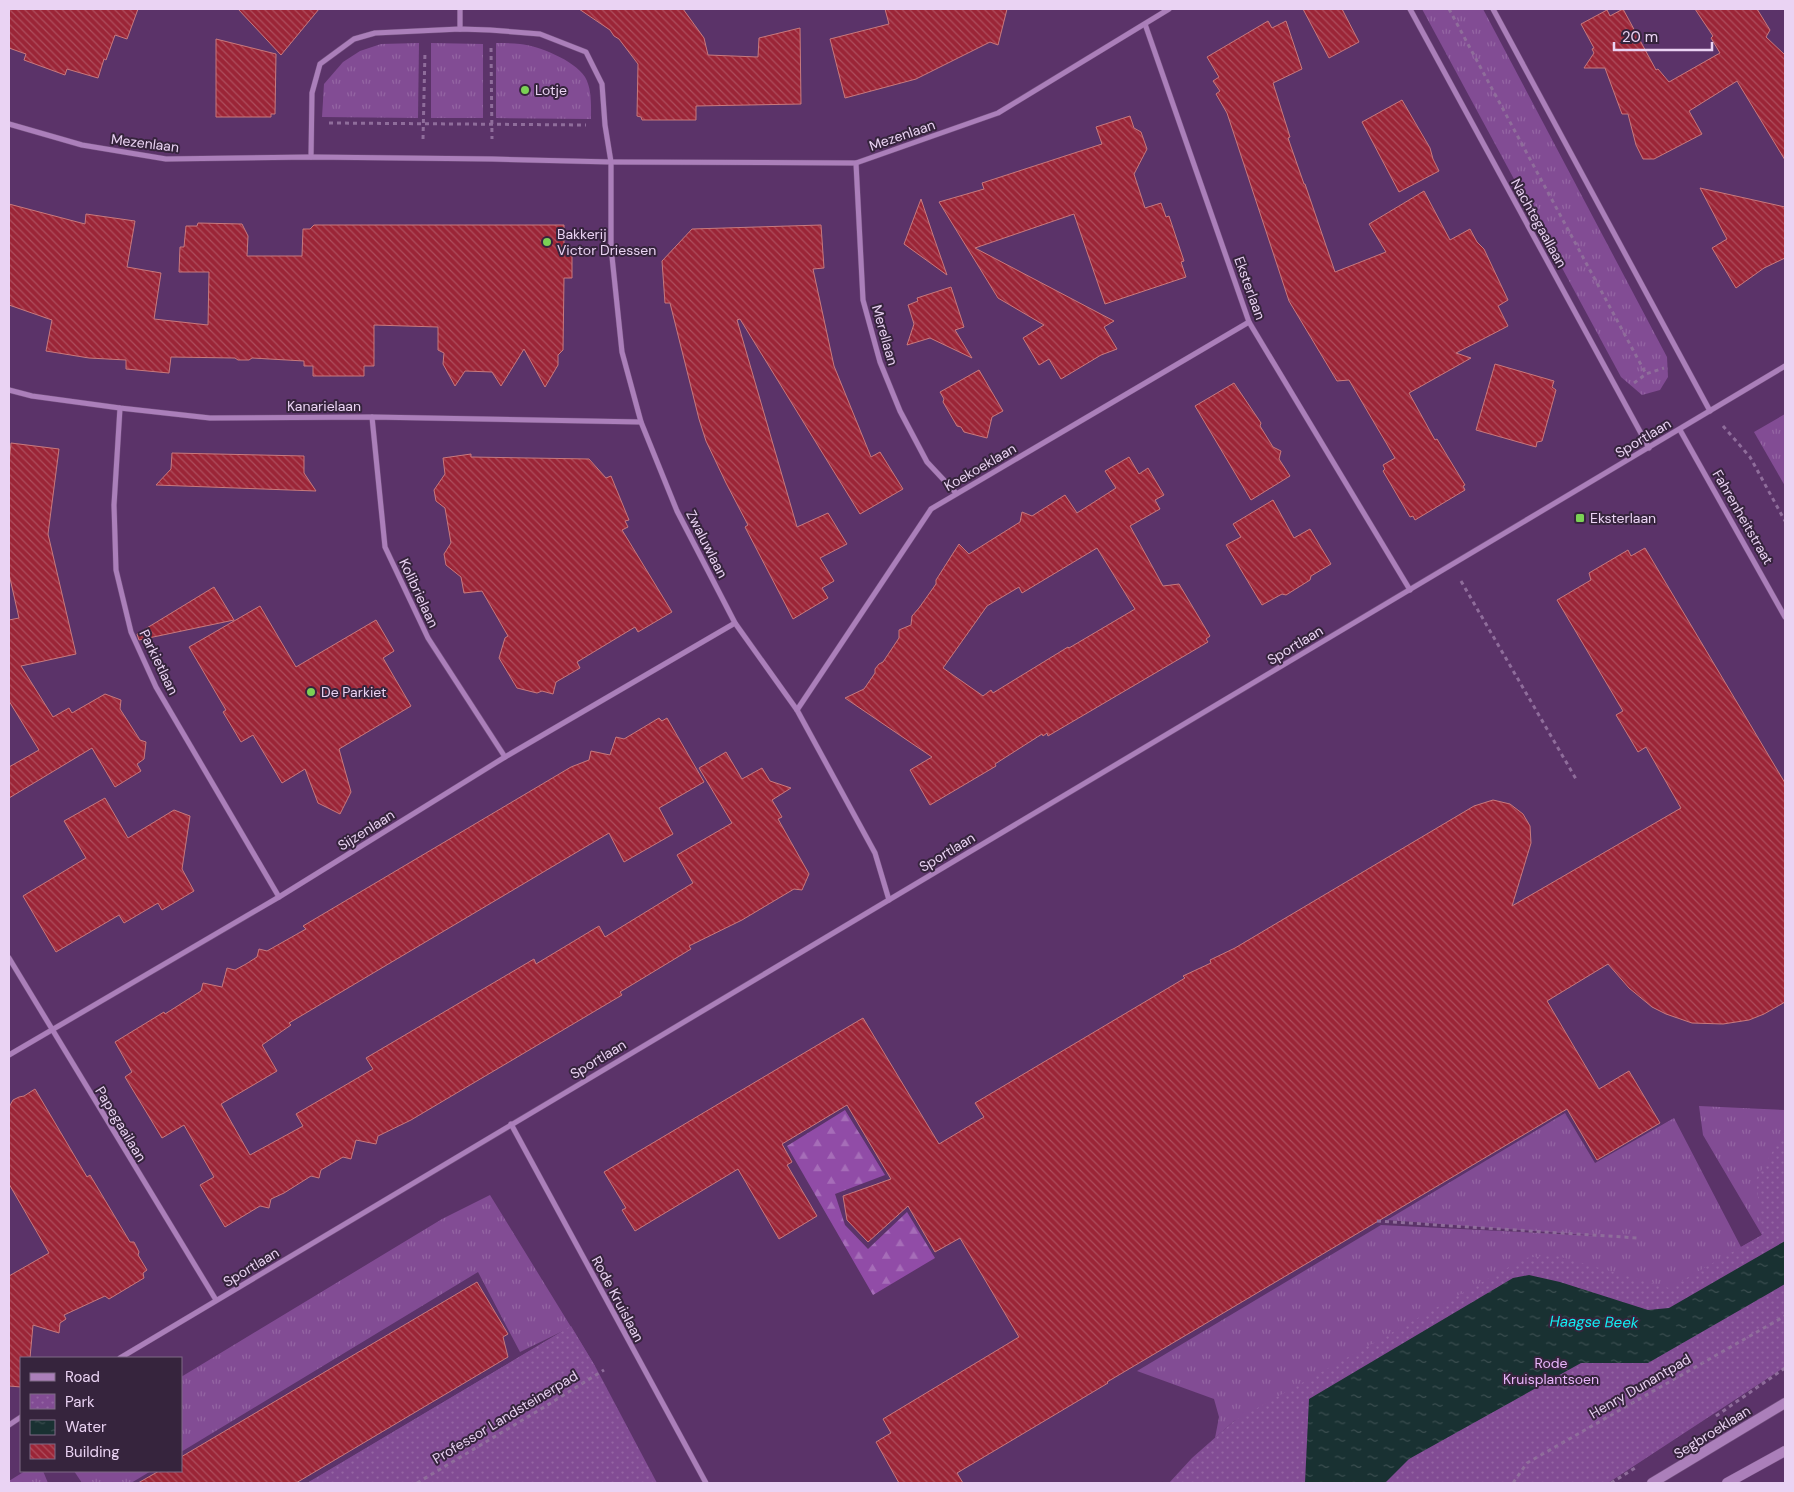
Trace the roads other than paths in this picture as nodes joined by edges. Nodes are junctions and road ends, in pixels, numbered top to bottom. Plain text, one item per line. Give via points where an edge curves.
1 (460, 9) edge
2 (1169, 9) edge
3 (1410, 9) edge
4 (1494, 9) edge
5 (1145, 24) junction
6 (460, 29) junction
7 (9, 124) edge
8 (311, 157) junction
9 (611, 162) junction
10 (856, 163) junction
11 (1249, 322) junction
12 (1785, 366) edge
13 (9, 390) edge
14 (120, 408) junction
15 (1710, 411) junction
16 (372, 417) junction
17 (641, 422) junction
18 (1680, 430) junction
19 (1649, 448) junction
20 (956, 493) junction
21 (1410, 590) junction
22 (1785, 616) edge
23 (734, 623) junction
24 (797, 710) junction
25 (505, 758) junction
26 (279, 897) junction
27 (889, 900) junction
28 (9, 958) edge
29 (51, 1030) junction
30 (9, 1056) edge
31 (511, 1124) junction
32 (216, 1300) junction
33 (122, 1357) edge
34 (1785, 1402) edge
35 (20, 1418) edge
36 (9, 1425) edge
37 (1785, 1451) edge
38 (706, 1483) edge
39 (1652, 1483) edge
40 (1727, 1483) edge

1 - 6 street
2 - 5 street, Mezenlaan
3 - 19 street, Nachtegaallaan
4 - 15 street
5 - 10 street, Mezenlaan via 998,113
5 - 11 street, Eksterlaan
6 - 8 street via 375,33 354,40 320,64 312,93
6 - 9 street via 540,34 586,52 602,84
7 - 8 street, Mezenlaan via 82,145 166,159
8 - 9 street, Mezenlaan
9 - 10 street, Mezenlaan
9 - 17 street, Zwaluwlaan via 611,247 622,352
10 - 20 street, Merellaan via 863,300 880,362 900,411 927,462
11 - 20 street, Koekoeklaan
11 - 21 street, Eksterlaan
12 - 15 street, Sportlaan
13 - 14 street, Kanarielaan
14 - 16 street, Kanarielaan via 210,418
14 - 26 street, Parkietlaan via 114,505 116,570 131,632 156,687
15 - 18 street, Sportlaan
16 - 17 street, Kanarielaan
16 - 25 street, Kolibrielaan via 385,547 428,638
17 - 23 street, Zwaluwlaan via 677,511
18 - 19 street, Sportlaan
18 - 22 street, Fahrenheitstraat
19 - 21 street, Sportlaan
20 - 24 street, Koekoeklaan via 931,509
21 - 27 street, Sportlaan
23 - 24 street, Zwaluwlaan
23 - 25 street, Sijzenlaan
24 - 27 street, Zwaluwlaan via 875,853
25 - 26 street, Sijzenlaan
26 - 29 street, Sijzenlaan
27 - 31 street, Sportlaan
28 - 29 street, Papegaailaan
29 - 30 street, Sijzenlaan
29 - 32 street, Papegaailaan
31 - 32 street, Sportlaan
31 - 38 street, Rode Kruislaan
32 - 33 street, Sportlaan
34 - 39 main road, Segbroeklaan
35 - 36 street
37 - 40 main road

